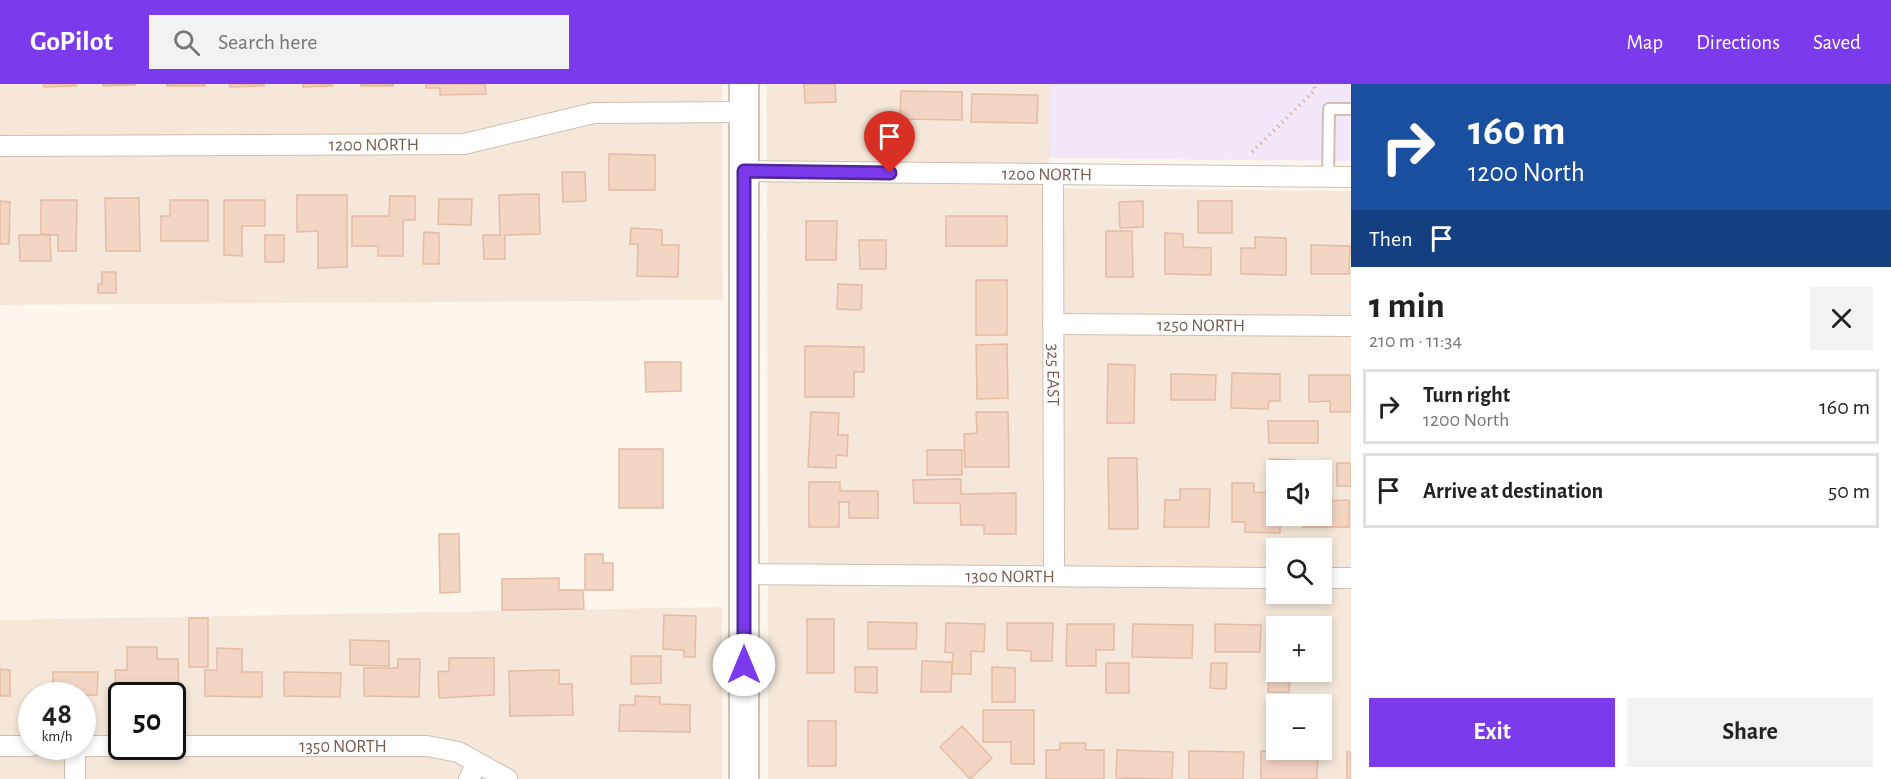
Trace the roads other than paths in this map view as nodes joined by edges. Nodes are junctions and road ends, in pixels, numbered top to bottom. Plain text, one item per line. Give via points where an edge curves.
1 (744, 84) edge
2 (1351, 109) edge
3 (744, 112) junction
4 (0, 146) edge
5 (744, 171) junction
6 (1053, 174) junction
7 (1328, 177) junction
8 (1351, 177) edge
9 (1053, 324) junction
10 (1351, 326) edge
11 (744, 574) junction
12 (1054, 576) junction
13 (1266, 578) edge
14 (1332, 578) edge
15 (1351, 578) edge
16 (0, 746) edge
17 (18, 746) edge
18 (186, 746) edge
19 (75, 760) edge
20 (473, 771) edge
21 (75, 779) edge
22 (507, 779) edge
23 (744, 779) edge

1 - 3 main road
2 - 7 lane via 1329,109
3 - 4 street, 1200 NORTH via 594,113 464,144
3 - 5 main road
5 - 6 street, 1200 NORTH
5 - 11 main road
6 - 7 street, 1200 NORTH
6 - 9 street, 325 EAST
7 - 8 street, 1200 NORTH
9 - 10 street, 1250 NORTH
9 - 12 street, 325 EAST
11 - 12 street, 1300 NORTH
11 - 23 main road
12 - 13 street, 1300 NORTH
14 - 15 street
16 - 17 street
18 - 20 street, 1350 NORTH via 426,746 458,752
19 - 21 street
20 - 22 street, 1350 NORTH

